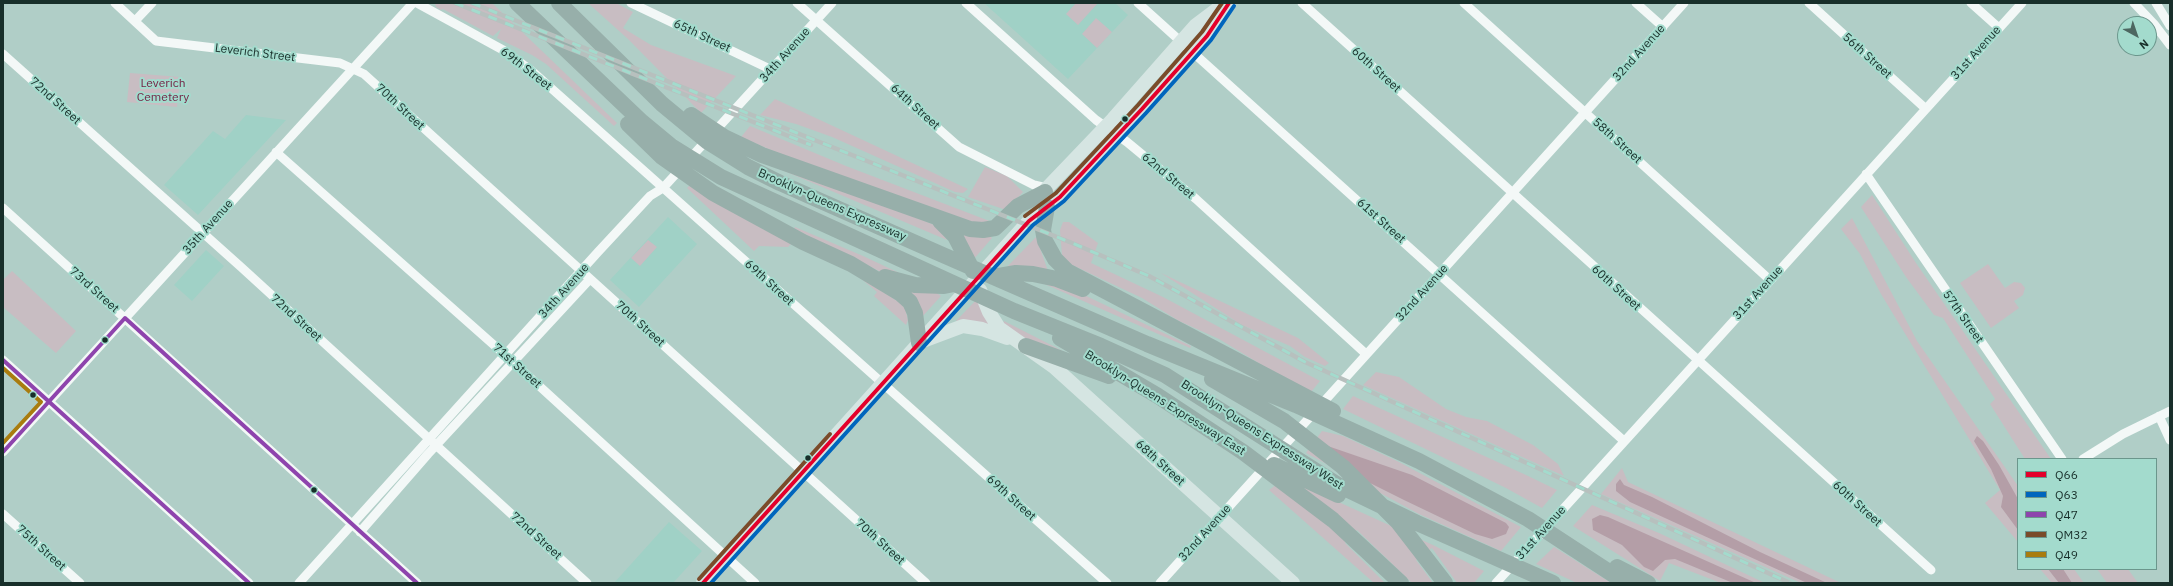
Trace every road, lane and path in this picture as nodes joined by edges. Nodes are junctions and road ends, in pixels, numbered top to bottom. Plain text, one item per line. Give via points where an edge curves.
1 (115, 3) edge
2 (152, 3) edge
3 (413, 3) edge
4 (417, 3) edge
5 (518, 3) edge
6 (559, 3) edge
7 (565, 3) edge
8 (631, 3) edge
9 (797, 3) edge
10 (832, 3) edge
11 (966, 3) edge
12 (1138, 3) edge
13 (1225, 3) edge
14 (1229, 3) edge
15 (1302, 3) edge
16 (1464, 3) edge
17 (1636, 3) edge
18 (1684, 3) edge
19 (1809, 3) edge
20 (1971, 3) edge
21 (2022, 3) edge
22 (2134, 3) edge
23 (2156, 3) edge
24 (816, 20) junction
25 (135, 21) junction
26 (582, 26) junction
27 (2170, 26) edge
28 (1663, 27) junction
29 (1999, 28) junction
30 (1181, 42) junction
31 (2170, 45) edge
32 (1192, 53) junction
33 (3, 54) edge
34 (352, 69) junction
35 (772, 70) junction
36 (1926, 109) junction
37 (1585, 112) junction
38 (1106, 126) junction
39 (1118, 135) junction
40 (732, 149) junction
41 (667, 151) junction
42 (276, 152) junction
43 (1866, 174) junction
44 (663, 188) junction
45 (1512, 194) junction
46 (1046, 196) junction
47 (3, 208) edge
48 (936, 218) junction
49 (202, 233) junction
50 (851, 264) junction
51 (582, 271) junction
52 (1440, 273) junction
53 (590, 278) junction
54 (976, 279) junction
55 (1770, 280) junction
56 (1135, 308) junction
57 (1014, 310) junction
58 (125, 318) junction
59 (918, 343) junction
60 (1147, 344) junction
61 (1026, 346) junction
62 (1366, 354) junction
63 (505, 356) junction
64 (3, 360) edge
65 (1697, 360) junction
66 (513, 362) junction
67 (882, 383) junction
68 (1300, 400) junction
69 (49, 402) junction
70 (2170, 411) edge
71 (2158, 416) junction
72 (1216, 433) junction
73 (1624, 440) junction
74 (2170, 440) edge
75 (432, 443) junction
76 (3, 452) edge
77 (2061, 458) edge
78 (2085, 458) edge
79 (803, 472) junction
80 (3, 514) edge
81 (1219, 517) junction
82 (1417, 523) junction
83 (353, 524) junction
84 (360, 532) junction
85 (1561, 539) junction
86 (727, 557) junction
87 (1931, 570) dead end
88 (1541, 579) edge
89 (80, 583) edge
90 (249, 583) edge
91 (299, 583) edge
92 (417, 583) edge
93 (587, 583) edge
94 (703, 583) edge
95 (755, 583) edge
96 (926, 583) edge
97 (1107, 583) edge
98 (1160, 583) edge
99 (1293, 583) edge
100 (1401, 583) edge
101 (1445, 583) edge
102 (1496, 583) edge
103 (1553, 583) edge
104 (1626, 583) edge
105 (1648, 583) edge

1 - 25 street
2 - 25 street
3 - 34 street, 35th Avenue
4 - 44 street, 69th Street via 515,58
5 - 41 highway via 580,63 615,110
6 - 26 highway
7 - 26 highway
8 - 35 street, 65th Street
9 - 24 street, 64th Street
10 - 24 street, 34th Avenue
11 - 38 street, 62nd Street via 1096,120
12 - 30 street, 61st Street
13 - 30 main road via 1196,25
14 - 32 main road
15 - 45 street, 60th Street
16 - 37 street, 58th Street
17 - 28 street
18 - 28 street, 32nd Avenue
19 - 36 street, 56th Street
20 - 29 street
21 - 29 street, 31st Avenue
22 - 31 street
23 - 27 street
24 - 35 street, 34th Avenue
24 - 46 street, 64th Street via 960,147 1034,185
25 - 34 street, Leverich Street via 156,41 340,63
26 - 40 highway via 662,104
28 - 37 street, 32nd Avenue
29 - 36 street, 31st Avenue
30 - 32 street, 61st Street
30 - 38 main road
32 - 39 main road
32 - 52 street, 61st Street
33 - 49 street, 72nd Street
34 - 42 street, 35th Avenue
34 - 51 street, 70th Street via 364,74
35 - 44 street, 34th Avenue
36 - 43 street, 31st Avenue
37 - 45 street, 32nd Avenue
37 - 55 street, 58th Street
38 - 39 street, 62nd Street
38 - 46 main road
39 - 46 main road via 1060,197
39 - 62 street, 62nd Street via 1196,199
40 - 48 highway
40 - 60 highway, Brooklyn-Queens Expressway via 780,183
41 - 50 highway via 713,193 747,213
41 - 57 highway, Brooklyn-Queens Expressway via 751,192
42 - 49 street, 35th Avenue
42 - 63 street, 71st Street
43 - 55 street, 31st Avenue
43 - 77 street, 57th Street
44 - 51 street, 34th Avenue via 650,196
44 - 67 street, 69th Street
45 - 52 street, 32nd Avenue
45 - 65 street, 60th Street
46 - 48 highway via 1018,206 999,225 989,230 970,229
46 - 54 main road via 1029,221
46 - 56 highway via 1044,236 1055,260 1074,275
47 - 58 street, 73rd Street
48 - 54 highway via 955,236
49 - 58 street, 35th Avenue
49 - 75 street, 72nd Street
50 - 54 highway via 890,280 915,285 944,286
50 - 59 highway via 910,302 915,313
51 - 53 street, 70th Street
51 - 63 street, 34th Avenue
52 - 62 street, 32nd Avenue
52 - 73 street, 61st Street
53 - 66 street, 34th Avenue
53 - 79 street, 70th Street
54 - 56 highway via 1016,273 1042,275
54 - 59 main road
54 - 61 main road, 68th Street via 985,304 996,323
55 - 65 street, 31st Avenue
56 - 68 highway
57 - 72 highway, Brooklyn-Queens Expressway East
57 - 82 highway, Brooklyn-Queens Expressway West via 1165,375 1348,490
58 - 69 street, 35th Avenue
58 - 83 street, 73rd Street
59 - 61 main road via 956,327 968,326
59 - 67 main road
60 - 68 highway, Brooklyn-Queens Expressway West
60 - 101 highway via 1243,396 1314,443 1363,486 1393,517
61 - 72 highway via 1111,377
61 - 81 main road, 68th Street via 1054,367
62 - 81 street, 32nd Avenue
63 - 66 street, 71st Street
63 - 75 street, 34th Avenue
64 - 69 street
65 - 73 street, 31st Avenue
65 - 87 street, 60th Street
66 - 75 street, 34th Avenue
66 - 86 street, 71st Street
67 - 79 main road
67 - 97 street, 69th Street
68 - 85 highway, Brooklyn-Queens Expressway West via 1528,519
69 - 76 street, 35th Avenue
69 - 90 street
70 - 71 street
71 - 74 street
71 - 78 street
72 - 82 highway via 1288,472 1357,504
72 - 100 highway, Brooklyn-Queens Expressway East via 1282,480 1351,536
73 - 102 street, 31st Avenue
75 - 83 street, 34th Avenue
75 - 84 street, 34th Avenue
75 - 93 street, 72nd Street
79 - 86 main road
79 - 96 street, 70th Street
80 - 89 street, 75th Street
81 - 98 street, 32nd Avenue
81 - 99 main road, 68th Street
82 - 88 highway, Brooklyn-Queens Expressway West
83 - 84 street, 73rd Street
83 - 91 street, 34th Avenue
84 - 92 street, 73rd Street
85 - 104 highway, Brooklyn-Queens Expressway West
85 - 105 highway
86 - 94 main road
86 - 95 street, 71st Street
88 - 103 highway, Brooklyn-Queens Expressway West

